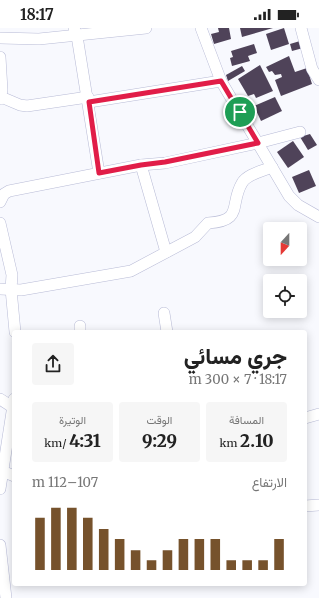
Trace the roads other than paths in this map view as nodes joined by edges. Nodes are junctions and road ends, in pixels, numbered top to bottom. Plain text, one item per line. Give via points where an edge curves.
1 (146, 28) edge
2 (201, 28) edge
3 (301, 28) edge
4 (133, 29) edge
5 (75, 32) edge
6 (0, 38) edge
7 (0, 57) edge
8 (319, 80) edge
9 (221, 81) junction
10 (1, 98) edge
11 (88, 100) junction
12 (300, 132) dead end
13 (258, 143) junction
14 (141, 165) junction
15 (272, 167) junction
16 (99, 173) junction
17 (0, 202) edge
18 (319, 217) edge
19 (0, 223) edge
20 (166, 252) junction
21 (6, 289) edge
22 (164, 313) dead end
23 (15, 330) edge
24 (167, 330) edge
25 (0, 399) edge
26 (12, 407) edge
27 (319, 414) edge
28 (307, 417) edge
29 (12, 424) edge
30 (6, 473) edge
31 (0, 489) edge
32 (307, 503) edge
33 (319, 505) edge
34 (0, 545) edge
35 (6, 598) edge

1 - 4 street
2 - 9 street
3 - 8 street via 312,69
4 - 5 street
5 - 6 street via 39,39
5 - 11 street
7 - 10 street
9 - 11 street
9 - 13 street
10 - 11 street via 27,106
11 - 16 street
12 - 13 street
13 - 14 street
13 - 15 street
14 - 16 street
14 - 20 street
15 - 18 street via 289,196 298,205
15 - 20 street via 248,176 242,183 228,220 208,223 195,236
16 - 17 street via 9,191
19 - 21 street via 12,275
20 - 21 street via 131,271 21,290
21 - 23 street
22 - 24 street
25 - 26 street
27 - 28 street
29 - 30 street
30 - 31 street
32 - 33 street
34 - 35 street

